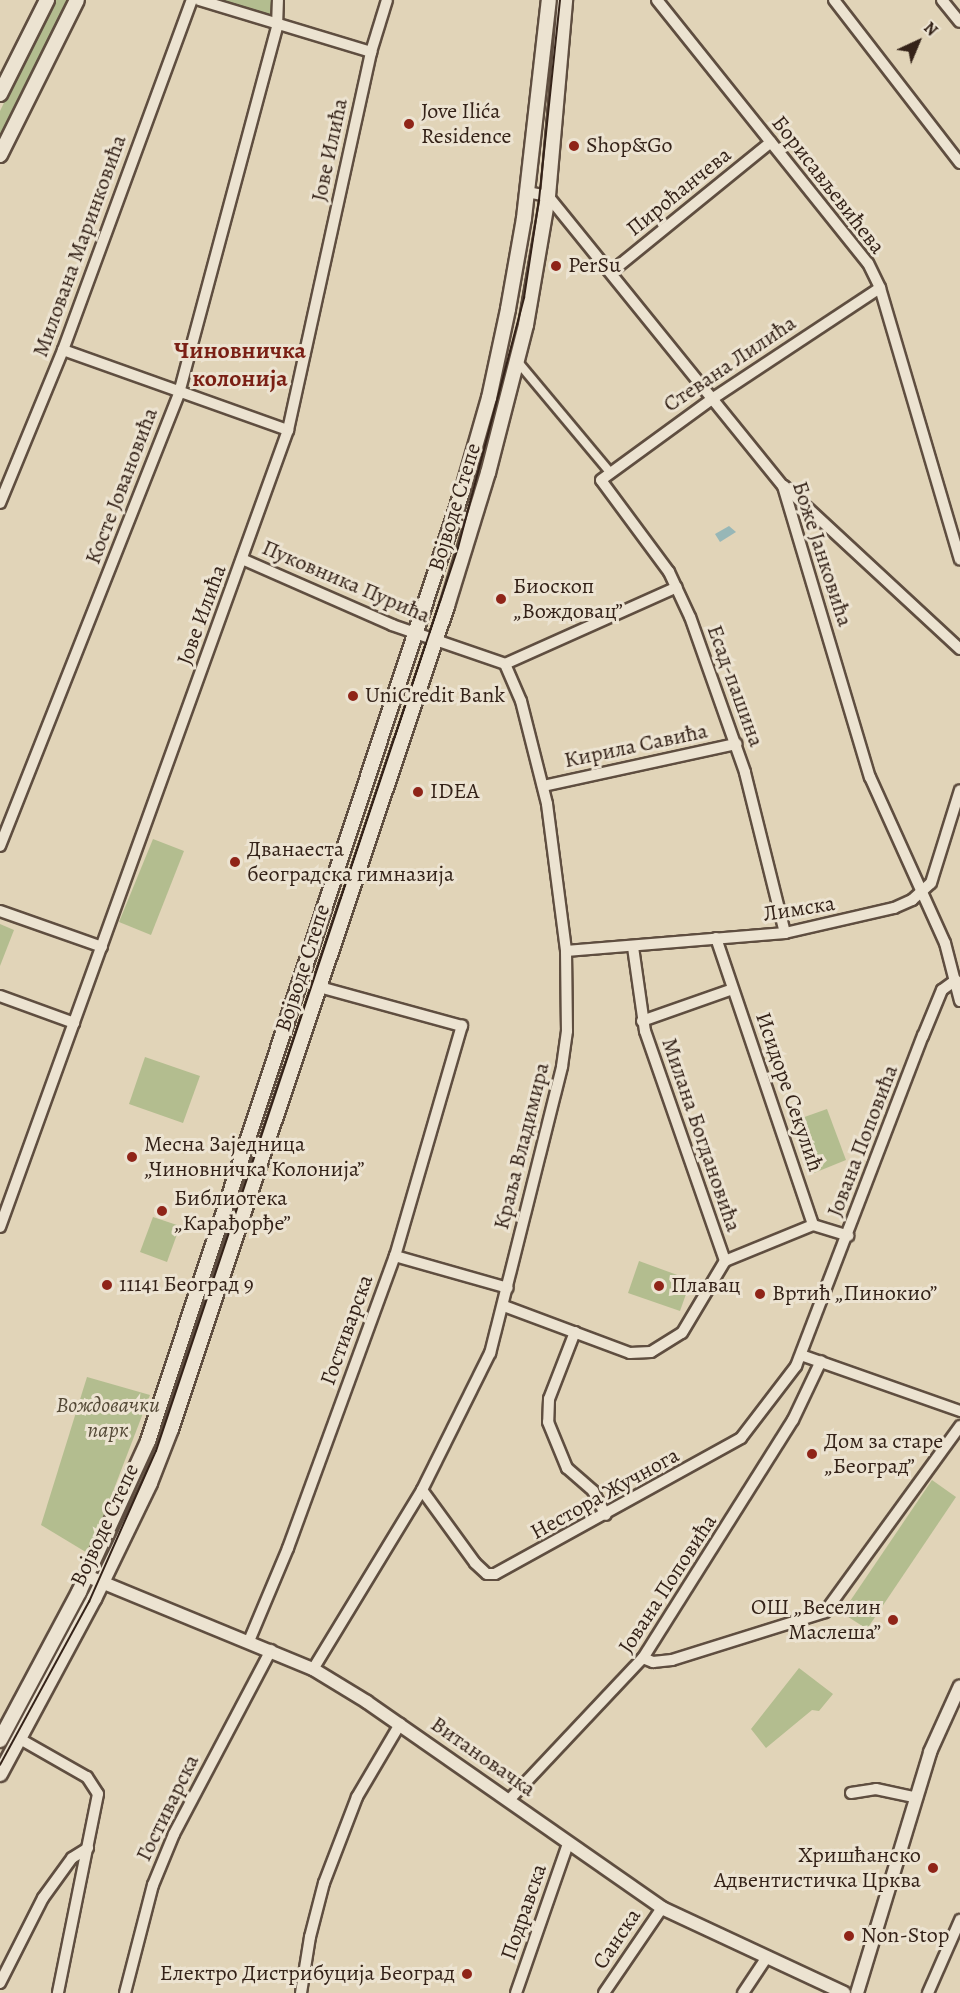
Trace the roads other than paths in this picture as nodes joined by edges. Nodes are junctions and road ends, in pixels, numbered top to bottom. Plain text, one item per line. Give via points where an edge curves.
1 (46, 0) edge
2 (76, 0) edge
3 (192, 0) edge
4 (199, 0) edge
5 (278, 0) edge
6 (387, 0) edge
7 (549, 0) edge
8 (565, 0) edge
9 (657, 0) edge
10 (834, 0) edge
11 (942, 0) edge
12 (960, 22) edge
13 (278, 27) junction
14 (371, 52) junction
15 (0, 94) edge
16 (771, 142) junction
17 (0, 155) edge
18 (959, 159) edge
19 (527, 192) junction
20 (548, 196) junction
21 (611, 273) junction
22 (880, 288) junction
23 (63, 350) junction
24 (517, 361) junction
25 (179, 393) junction
26 (712, 399) junction
27 (288, 430) junction
28 (606, 473) junction
29 (783, 486) junction
30 (0, 503) edge
31 (242, 559) junction
32 (960, 559) edge
33 (677, 587) junction
34 (416, 633) junction
35 (436, 640) junction
36 (960, 649) edge
37 (500, 662) junction
38 (736, 744) junction
39 (543, 786) junction
40 (960, 790) edge
41 (0, 846) edge
42 (923, 892) junction
43 (0, 911) edge
44 (785, 933) junction
45 (716, 938) junction
46 (102, 947) junction
47 (633, 947) junction
48 (566, 951) junction
49 (956, 980) junction
50 (318, 987) junction
51 (734, 989) junction
52 (0, 996) edge
53 (960, 1001) edge
54 (642, 1021) junction
55 (74, 1023) junction
56 (813, 1225) junction
57 (0, 1227) edge
58 (848, 1236) junction
59 (395, 1256) junction
60 (725, 1261) junction
61 (508, 1288) junction
62 (504, 1306) junction
63 (575, 1332) junction
64 (801, 1355) junction
65 (821, 1361) junction
66 (960, 1411) edge
67 (960, 1426) edge
68 (422, 1490) junction
69 (606, 1515) junction
70 (87, 1576) junction
71 (102, 1582) junction
72 (249, 1641) junction
73 (271, 1650) junction
74 (643, 1658) junction
75 (314, 1669) junction
76 (960, 1686) edge
77 (400, 1724) junction
78 (20, 1739) junction
79 (0, 1740) edge
80 (0, 1774) edge
81 (850, 1793) dead end
82 (915, 1797) junction
83 (509, 1800) junction
84 (568, 1844) junction
85 (88, 1848) junction
86 (662, 1908) junction
87 (960, 1920) edge
88 (767, 1958) junction
89 (0, 1983) edge
90 (58, 1993) edge
91 (125, 1993) edge
92 (302, 1993) edge
93 (516, 1993) edge
94 (604, 1993) edge
95 (743, 1993) edge
96 (844, 1993) edge
97 (857, 1993) edge
98 (928, 1993) edge

1 - 15 main road
2 - 17 main road
3 - 23 street, Милована Маринковића
4 - 13 street
5 - 13 street, Косте Јовановића
6 - 14 street, Јове Илића
7 - 19 main road, Војводе Степе
8 - 20 main road, Војводе Степе
9 - 16 street, Борисављевићева
10 - 18 street
11 - 12 street
13 - 14 street
13 - 25 street, Косте Јовановића
14 - 27 street, Јове Илића
16 - 21 street, Пироћанчева
16 - 22 street, Борисављевићева via 852,239
19 - 20 street
19 - 34 main road, Војводе Степе via 489,398
20 - 21 street, Боже Јанковића
20 - 24 main road, Војводе Степе
21 - 26 street, Боже Јанковића
22 - 26 street, Стевана Лилића
22 - 32 street, Борисављевићева
23 - 25 street
23 - 30 street, Милована Маринковића
24 - 28 street, Есад-пашина
24 - 35 main road, Војводе Степе via 488,473
25 - 27 street
25 - 41 street, Косте Јовановића
26 - 28 street, Стевана Лилића
26 - 29 street, Боже Јанковића
27 - 31 street, Јове Илића
28 - 33 street, Есад-пашина via 602,486
29 - 36 street
29 - 42 street, Боже Јанковића via 870,777
31 - 34 street, Пуковника Пурића
31 - 46 street, Јове Илића
33 - 37 street
33 - 38 street, Есад-пашина
34 - 35 street, Пуковника Пурића
34 - 70 main road, Војводе Степе via 148,1441
35 - 37 street
35 - 50 main road, Војводе Степе
37 - 39 street, Краља Владимира via 521,701
38 - 39 street, Кирила Савића
38 - 44 street, Есад-пашина
39 - 48 street, Краља Владимира via 556,856
40 - 42 street via 937,867
42 - 44 street, Лимска via 870,916
42 - 49 street, Боже Јанковића
43 - 46 street
44 - 45 street, Лимска
45 - 47 street, Лимска
45 - 51 street, Исидоре Секулић
46 - 55 street, Јове Илића
47 - 48 street, Лимска
47 - 54 street, Милана Богдановића
48 - 61 street, Краља Владимира via 567,1031 562,1067
49 - 53 street, Боже Јанковића
49 - 58 street, Јована Поповића via 942,990
50 - 59 street, Гостиварска via 462,1026
50 - 71 main road, Војводе Степе via 171,1429
51 - 54 street, Милана Богдановића
51 - 56 street, Исидоре Секулић
52 - 55 street
54 - 60 street, Милана Богдановића
55 - 57 street, Јове Илића
56 - 58 street
56 - 60 street
58 - 64 street, Јована Поповића
59 - 61 street
59 - 72 street, Гостиварска via 288,1548
60 - 63 street via 689,1325 657,1350 630,1353
61 - 62 street, Краља Владимира
62 - 63 street
62 - 68 street, Краља Владимира via 482,1372
63 - 69 street via 549,1399 548,1422 567,1468 593,1491
64 - 65 street
64 - 69 street, Нестора Жучнога via 766,1409 741,1438
65 - 66 street
65 - 74 street, Јована Поповића via 793,1420
67 - 74 street via 825,1612 672,1660 653,1662
68 - 69 street, Нестора Жучнога via 475,1563 491,1574
68 - 75 street, Краља Владимира
70 - 71 street, Витановачка
70 - 79 main road, Војводе Степе
71 - 72 street, Витановачка
71 - 78 main road, Војводе Степе
72 - 73 street, Витановачка
73 - 75 street, Витановачка
73 - 91 street, Гостиварска via 169,1844 153,1885
74 - 83 street, Јована Поповића
75 - 77 street, Витановачка
76 - 82 street via 940,1725
77 - 83 street, Витановачка
77 - 92 street via 357,1797 324,1883
78 - 80 main road, Војводе Степе
78 - 85 street via 95,1785 98,1805
81 - 82 street via 876,1789
82 - 97 street
83 - 84 street, Витановачка
84 - 86 street, Витановачка
84 - 93 street, Подравска
85 - 89 street via 72,1858 43,1898
85 - 90 street
86 - 88 street, Витановачка
86 - 94 street, Санска
87 - 98 street
88 - 95 street
88 - 96 street, Витановачка

